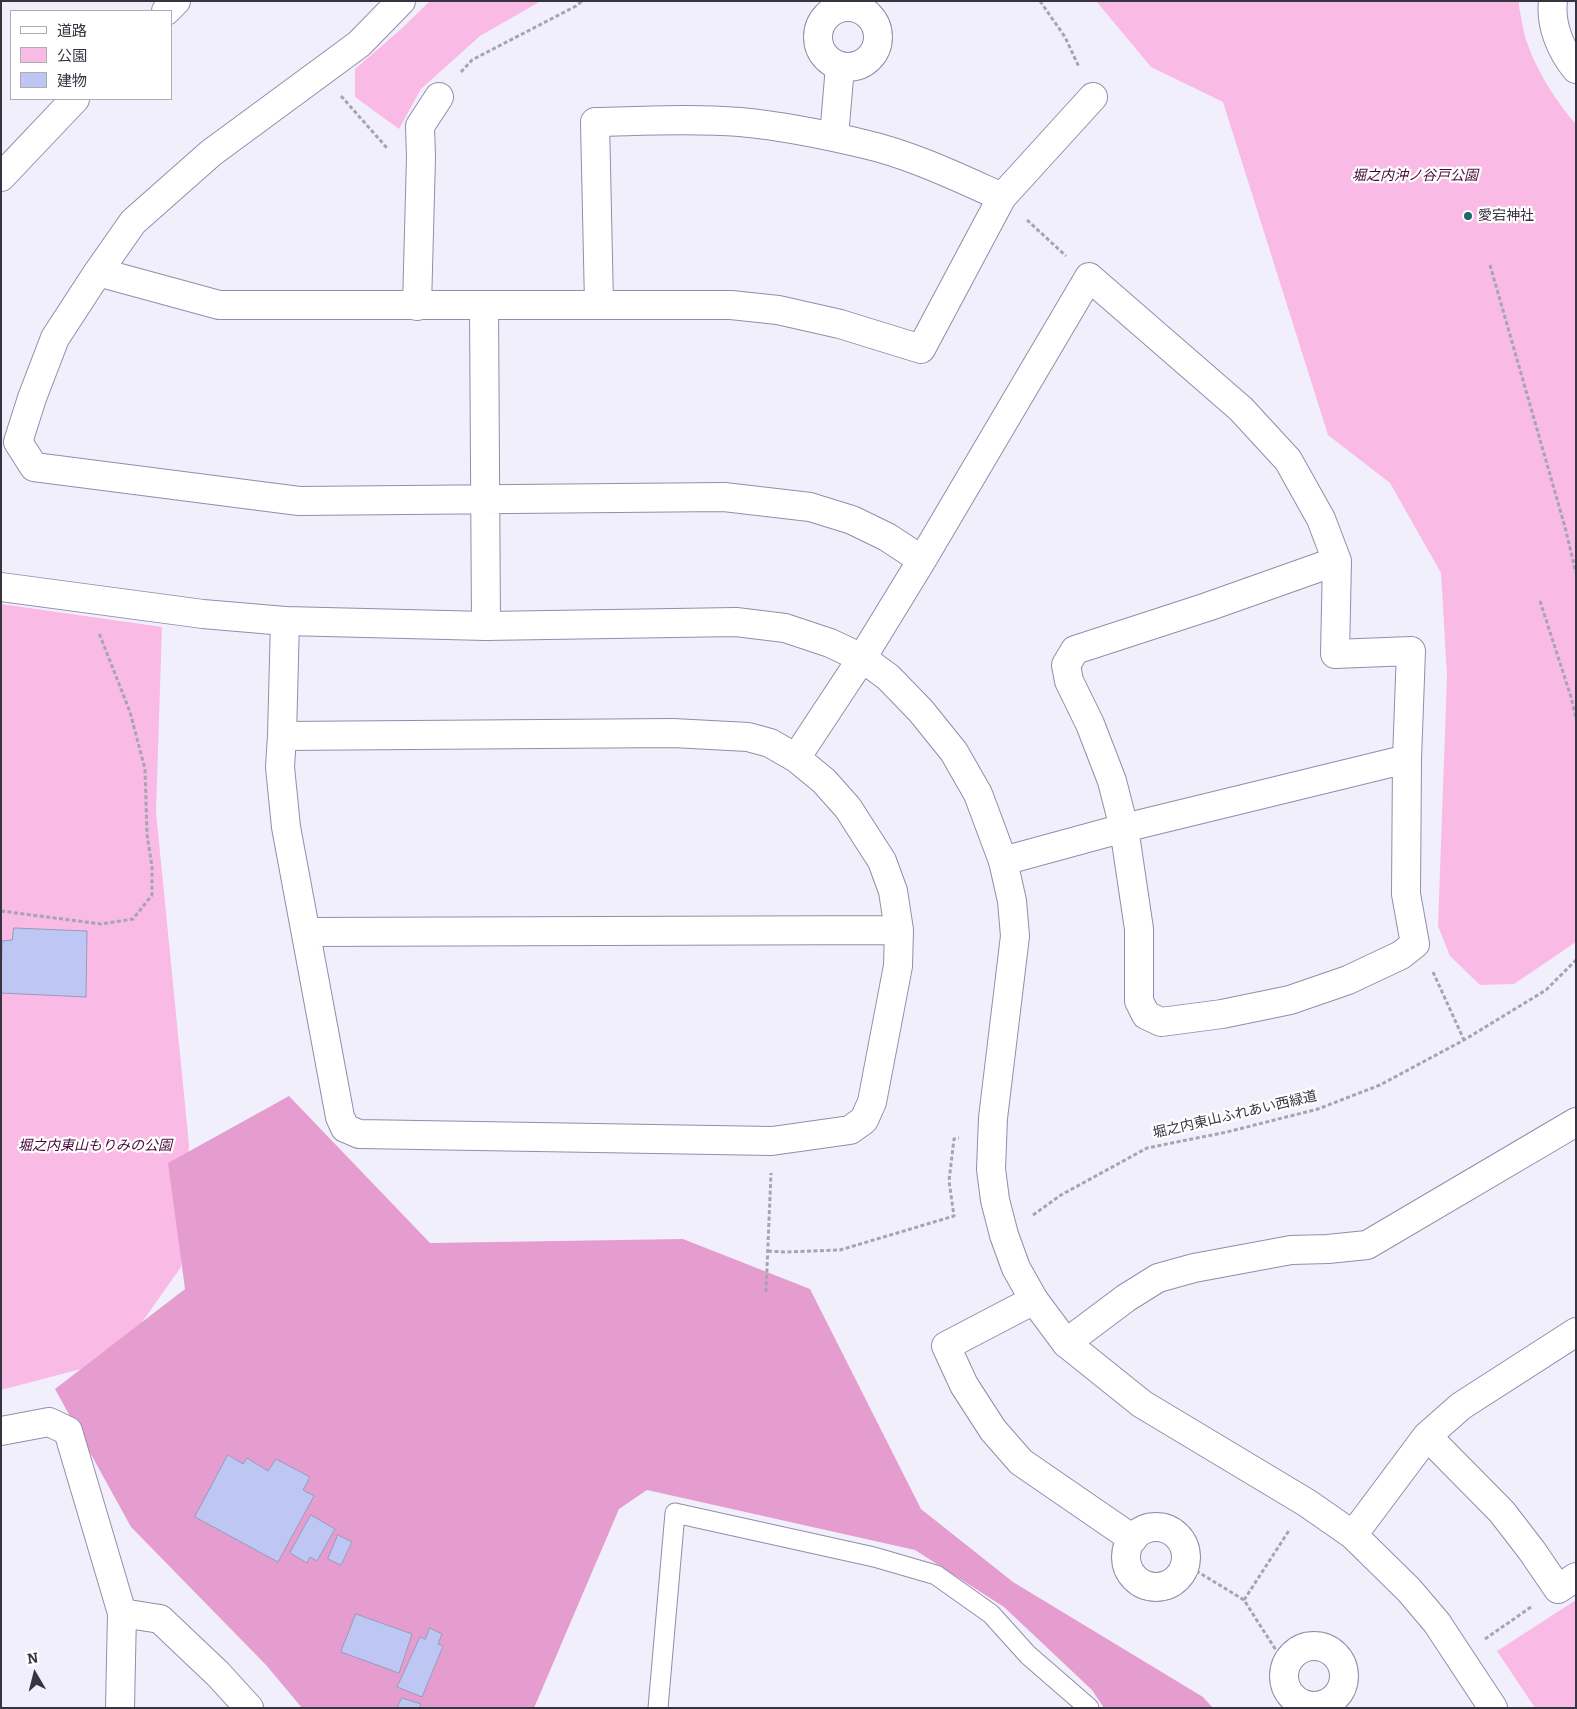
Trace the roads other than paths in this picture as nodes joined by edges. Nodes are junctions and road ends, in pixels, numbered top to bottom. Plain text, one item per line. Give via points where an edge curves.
1 (176, 1) edge
2 (402, 1) edge
3 (1553, 1) edge
4 (843, 5) edge
5 (167, 10) edge
6 (840, 66) junction
7 (1575, 67) edge
8 (439, 97) road end
9 (1093, 97) road end
10 (74, 100) edge
11 (834, 137) junction
12 (1, 177) edge
13 (1002, 197) junction
14 (98, 272) junction
15 (599, 304) junction
16 (417, 306) junction
17 (484, 306) junction
18 (486, 499) junction
19 (922, 560) junction
20 (1337, 561) junction
21 (1, 587) edge
22 (284, 621) junction
23 (486, 626) junction
24 (862, 658) junction
25 (282, 736) junction
26 (796, 758) junction
27 (1407, 759) junction
28 (1124, 828) junction
29 (1003, 861) junction
30 (899, 930) junction
31 (306, 932) junction
32 (1576, 1122) edge
33 (1034, 1300) junction
34 (1576, 1332) edge
35 (1066, 1343) junction
36 (1, 1431) edge
37 (1427, 1436) junction
38 (1353, 1535) junction
39 (1133, 1539) junction
40 (1567, 1583) edge
41 (122, 1613) junction
42 (1346, 1700) edge
43 (120, 1708) edge
44 (249, 1708) edge
45 (658, 1708) edge
46 (1089, 1708) edge
47 (1493, 1708) edge

1 - 5 street
2 - 14 street via 359,44 211,153 133,222
3 - 7 street via 1560,46
4 - 6 street via 826,18 820,26 819,36 824,54
4 - 6 street via 870,16 878,33 878,43 868,60 860,65
6 - 11 street
8 - 16 street via 420,126
9 - 13 street
10 - 12 street
11 - 13 street via 932,166
11 - 15 street via 738,122 595,122
13 - 15 street via 921,349 840,324 778,310 731,305
14 - 16 street via 219,306
14 - 18 street via 55,338 32,398 18,442 34,467 299,501
15 - 17 street
16 - 17 street
17 - 18 street
18 - 19 street via 724,497 802,506 852,520 887,537
18 - 23 street
19 - 20 street via 1089,277 1241,409 1288,460 1321,519
19 - 24 street
20 - 27 street via 1336,654 1411,651
20 - 28 street via 1075,650 1066,665 1069,681 1112,781
21 - 22 street via 203,614
22 - 23 street
22 - 25 street
23 - 24 street via 736,622 785,628
24 - 26 street
24 - 29 street via 888,676 954,752 978,794
25 - 26 street via 716,734 748,736 770,742
25 - 31 street via 280,767 286,827
26 - 30 street via 824,781 848,808 882,860 893,891
27 - 28 street
27 - 28 street via 1406,894 1415,944 1401,955 1348,980 1290,1000 1161,1022 1146,1015 1139,1001 1138,929
28 - 29 street
29 - 33 street via 1012,901 1015,936 994,1109 991,1169 1004,1235 1016,1268
30 - 31 street
30 - 31 street via 898,966 872,1102 864,1120 850,1130 772,1141 359,1134 345,1128 340,1117
32 - 35 street via 1367,1245 1283,1251 1158,1278
33 - 35 street
33 - 39 street via 946,1346 964,1385 993,1430 1021,1462
34 - 37 street via 1461,1406
35 - 38 street via 1142,1404 1307,1502
36 - 41 street via 49,1422 68,1431
37 - 38 street
37 - 40 street via 1502,1512 1532,1551
38 - 47 street via 1409,1590 1437,1624
39 - 39 street via 1128,1547 1127,1566 1138,1582 1157,1587 1167,1585 1182,1573 1186,1554 1177,1536 1169,1530 1150,1528
41 - 43 street
41 - 44 street via 160,1619
42 - 42 street via 1334,1699 1316,1706 1297,1700 1290,1694 1284,1676 1291,1657 1308,1647 1327,1649 1336,1655 1344,1672
45 - 46 lane via 674,1513 874,1557 936,1575 990,1614 1028,1655

